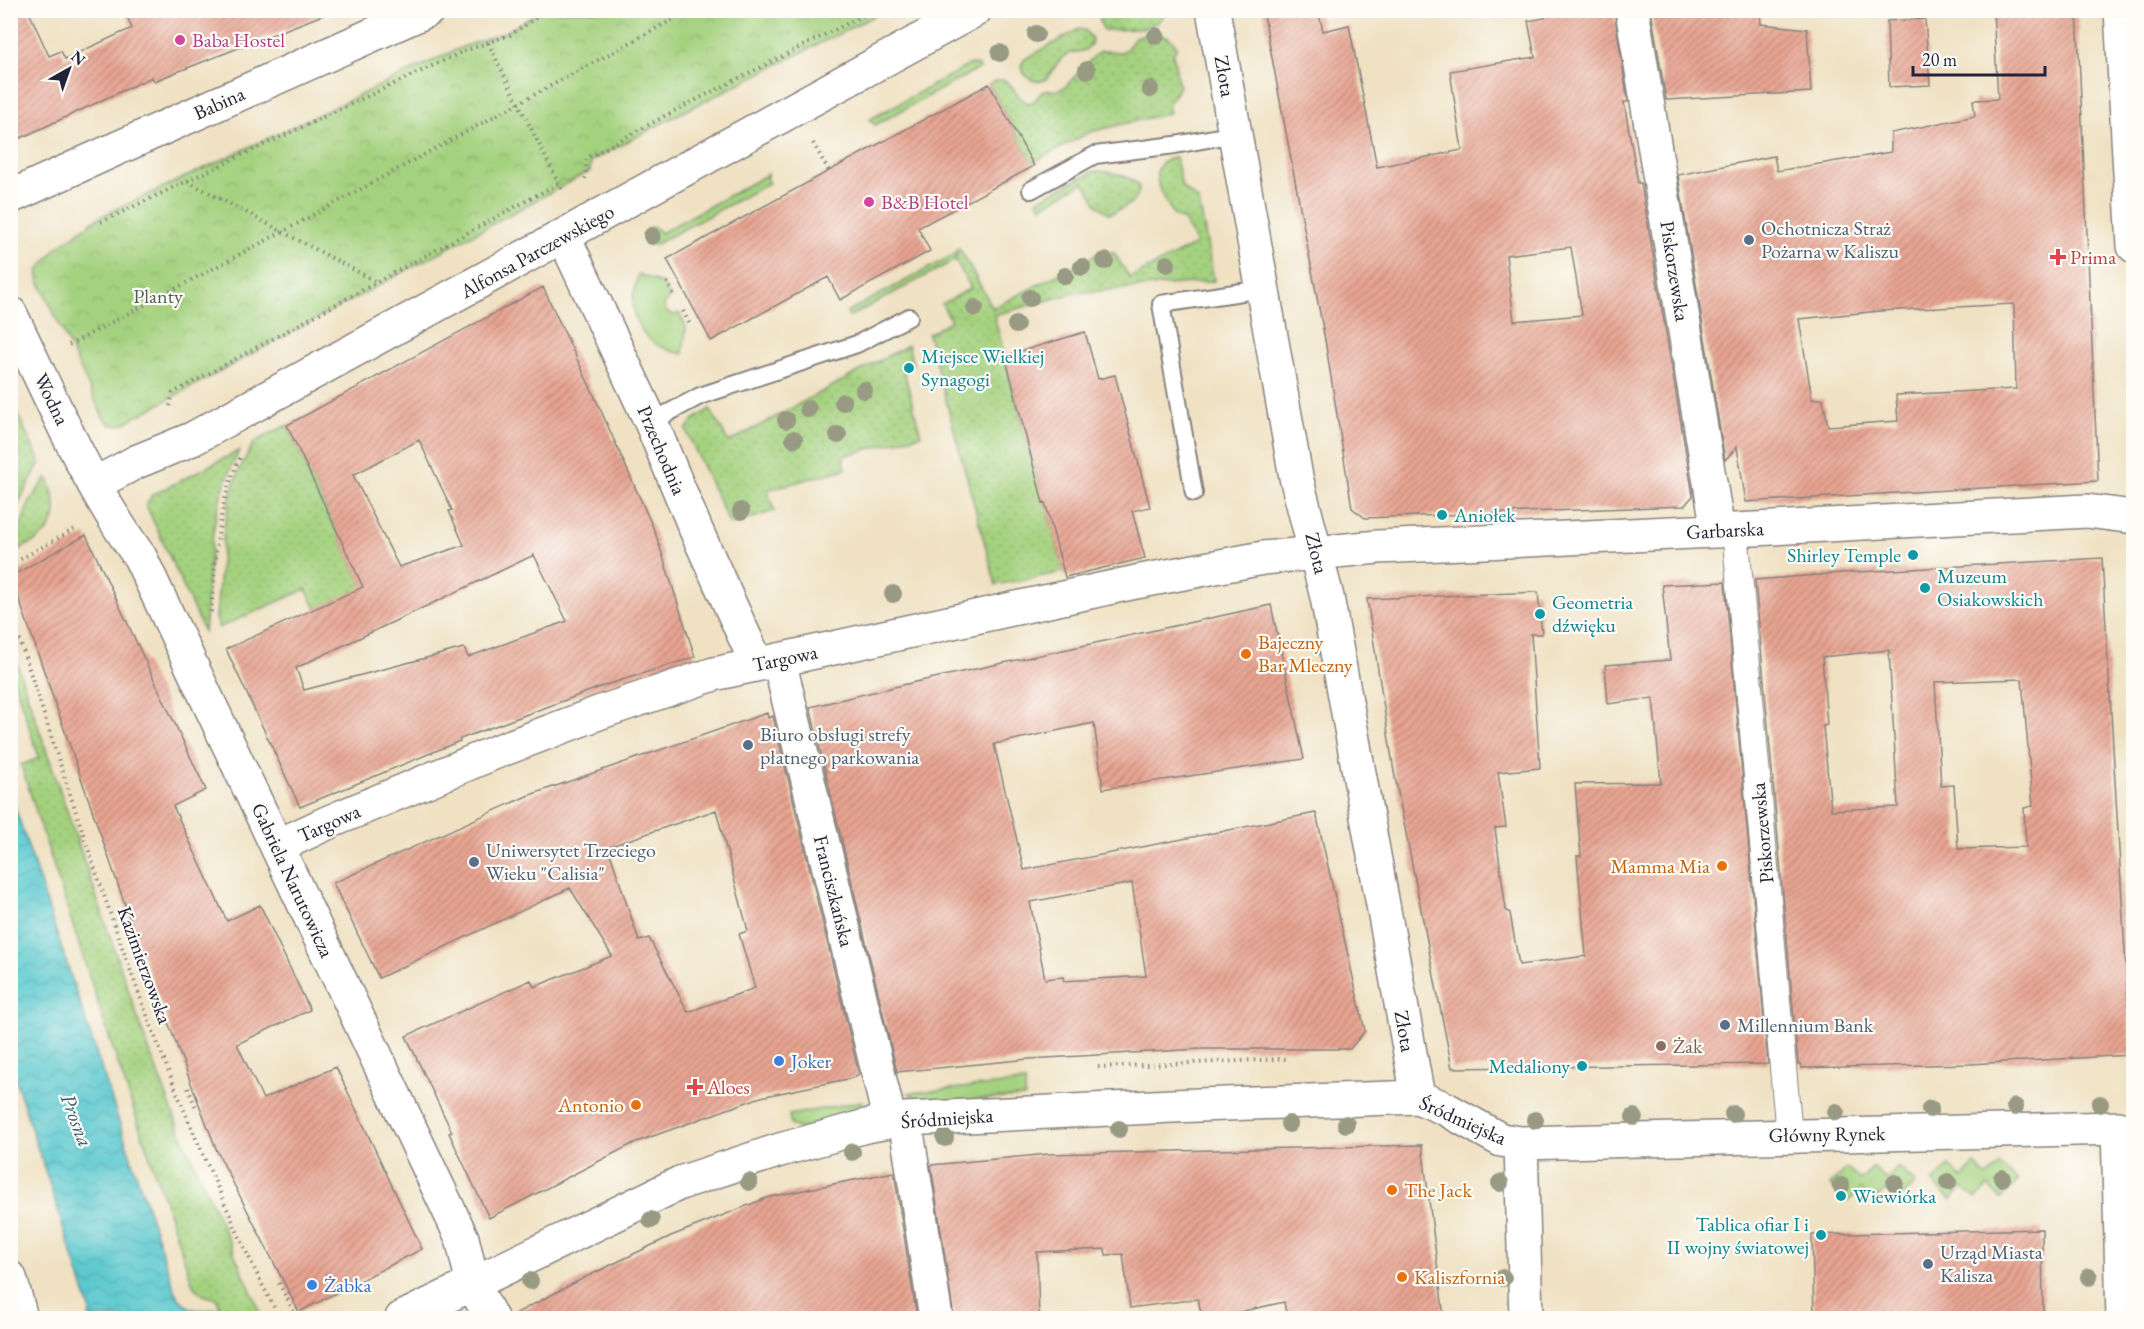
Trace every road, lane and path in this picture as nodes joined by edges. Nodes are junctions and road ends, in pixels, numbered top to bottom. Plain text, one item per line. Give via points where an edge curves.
1 (428, 10) edge
2 (549, 10) edge
3 (690, 10) edge
4 (874, 10) edge
5 (975, 10) edge
6 (1213, 10) edge
7 (1632, 10) edge
8 (2121, 10) edge
9 (488, 43) junction
10 (517, 104) junction
11 (1235, 134) junction
12 (820, 155) dead end
13 (829, 171) dead end
14 (187, 181) junction
15 (559, 183) junction
16 (1031, 190) dead end
17 (565, 195) junction
18 (10, 197) edge
19 (101, 222) dead end
20 (573, 231) junction
21 (282, 232) junction
22 (2133, 246) edge
23 (377, 282) junction
24 (667, 282) dead end
25 (1262, 289) junction
26 (674, 295) dead end
27 (682, 311) dead end
28 (10, 313) edge
29 (909, 317) dead end
30 (690, 325) dead end
31 (63, 348) dead end
32 (170, 411) dead end
33 (651, 422) junction
34 (243, 451) dead end
35 (95, 484) junction
36 (1194, 493) dead end
37 (2133, 517) edge
38 (80, 526) dead end
39 (1726, 530) junction
40 (1317, 552) junction
41 (10, 565) edge
42 (10, 611) edge
43 (210, 624) dead end
44 (768, 662) junction
45 (278, 846) junction
46 (128, 928) dead end
47 (136, 949) dead end
48 (154, 999) dead end
49 (161, 1020) dead end
50 (1287, 1059) dead end
51 (1088, 1068) dead end
52 (188, 1088) dead end
53 (1418, 1097) junction
54 (196, 1108) dead end
55 (897, 1121) junction
56 (2126, 1122) edge
57 (1789, 1135) junction
58 (1521, 1143) junction
59 (10, 1278) edge
60 (279, 1282) dead end
61 (473, 1284) junction
62 (295, 1314) dead end
63 (21, 1318) edge
64 (280, 1318) edge
65 (402, 1318) edge
66 (491, 1318) edge
67 (936, 1318) edge
68 (1526, 1318) edge
69 (2123, 1318) edge

1 - 18 street, Babina
2 - 9 path via 510,35
3 - 10 path
4 - 17 path via 587,158 584,185
5 - 20 street, Alfonsa Parczewskiego
6 - 11 street, Złota
7 - 39 street, Piskorzewska
8 - 22 street
9 - 10 path
9 - 14 path
10 - 15 path
10 - 21 path
11 - 16 lane via 1095,155
11 - 25 street, Złota
12 - 13 path
14 - 19 path
14 - 21 path
15 - 17 path
15 - 23 path
17 - 20 path
20 - 33 street, Przechodnia
20 - 35 street, Alfonsa Parczewskiego via 192,439
21 - 23 path
21 - 31 path
23 - 32 path via 173,393
24 - 26 path
25 - 36 lane via 1161,304
25 - 40 street, Złota via 1296,477
27 - 30 path
28 - 35 street, Wodna
29 - 33 lane via 858,344 700,396
33 - 44 street, Przechodnia
34 - 43 path via 231,477 218,532
35 - 45 street, Gabriela Narutowicza via 140,557
37 - 39 street, Garbarska via 2087,511
38 - 41 path
39 - 40 street, Garbarska
39 - 57 street, Piskorzewska
40 - 44 street, Targowa via 1136,582
40 - 53 street, Złota
42 - 64 path, Kazimierzowska via 114,927 181,1104 259,1281
44 - 45 street, Targowa via 714,674 602,712 507,748
44 - 55 street, Franciszkańska
45 - 61 street, Gabriela Narutowicza via 462,1238
46 - 47 path
48 - 49 path
50 - 51 path
52 - 54 path
53 - 55 street, Śródmiejska
53 - 58 street, Śródmiejska via 1501,1140
55 - 61 street, Śródmiejska via 780,1150 680,1183
55 - 67 street, Franciszkańska
56 - 57 street, Główny Rynek
56 - 69 street, Główny Rynek
57 - 58 street, Główny Rynek
58 - 68 street
59 - 63 street
60 - 62 path
61 - 65 street, Śródmiejska
61 - 66 street, Gabriela Narutowicza

